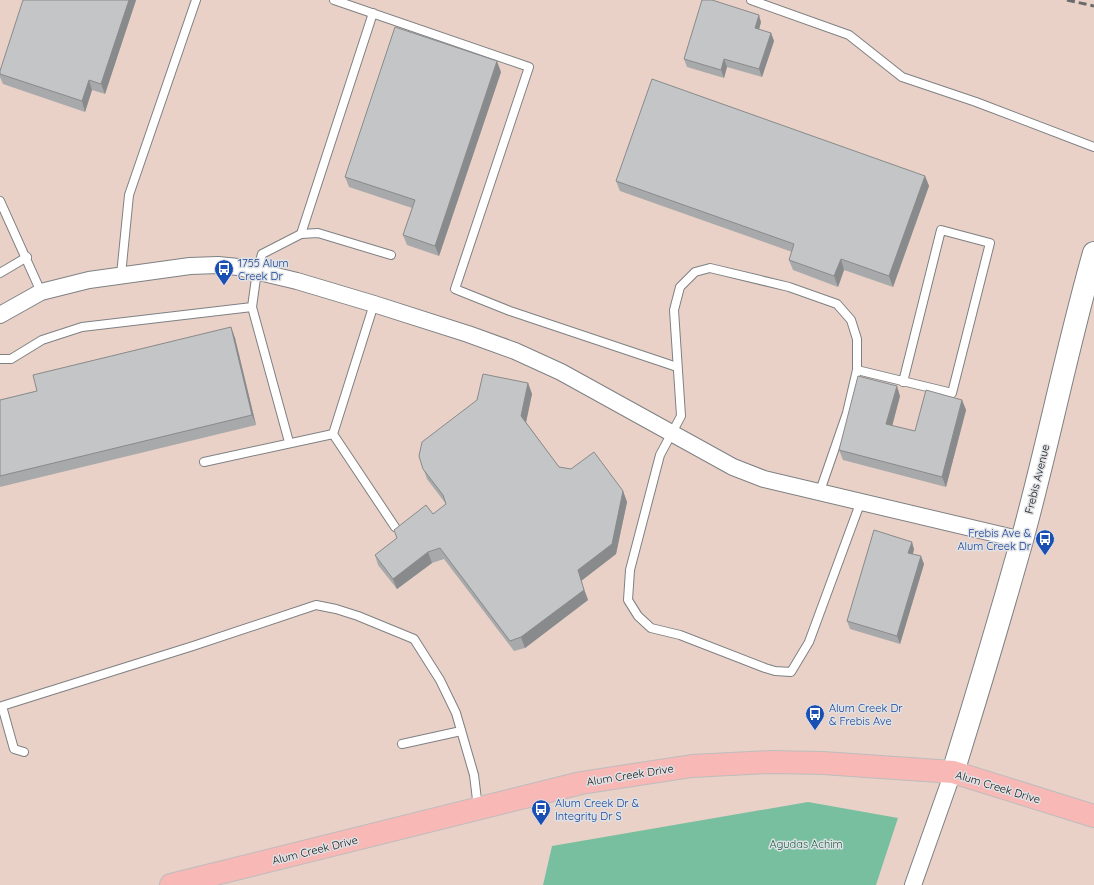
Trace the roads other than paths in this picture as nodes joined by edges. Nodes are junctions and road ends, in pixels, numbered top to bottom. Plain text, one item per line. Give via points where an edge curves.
1 (196, 0) edge
2 (334, 0) edge
3 (751, 0) edge
4 (372, 13) junction
5 (1094, 147) edge
6 (0, 201) edge
7 (301, 234) junction
8 (1094, 253) edge
9 (391, 255) dead end
10 (27, 257) junction
11 (257, 271) junction
12 (0, 273) edge
13 (121, 275) junction
14 (41, 292) junction
15 (374, 304) junction
16 (252, 307) junction
17 (0, 315) edge
18 (0, 359) edge
19 (677, 367) junction
20 (857, 370) junction
21 (903, 382) junction
22 (333, 434) junction
23 (671, 434) junction
24 (289, 442) junction
25 (204, 462) dead end
26 (820, 491) junction
27 (862, 501) junction
28 (395, 527) edge
29 (1022, 540) junction
30 (1, 702) edge
31 (461, 731) junction
32 (402, 744) dead end
33 (24, 752) dead end
34 (953, 772) junction
35 (478, 809) junction
36 (1094, 816) edge
37 (171, 885) edge
38 (913, 885) edge

1 - 13 lane via 129,196
2 - 4 lane
3 - 5 lane via 849,35 902,77
4 - 7 lane
4 - 19 lane via 529,67 456,289 510,311
6 - 10 lane
7 - 9 lane via 318,234
7 - 11 lane via 262,254
8 - 29 main road, Frebis Avenue
10 - 12 lane
10 - 14 lane
11 - 13 street via 218,265
11 - 15 street
11 - 16 lane
13 - 14 street via 73,283
14 - 17 street
15 - 22 lane
15 - 23 street via 515,351 561,372
16 - 18 lane via 82,327 42,340 11,359
16 - 24 lane
19 - 20 lane via 674,310 680,287 695,272 710,268 789,287 837,304 851,320 857,339
19 - 23 lane via 681,416
20 - 21 lane
20 - 26 lane via 847,413
21 - 21 lane via 952,394 990,243 941,230
22 - 24 lane
22 - 28 lane
23 - 26 street via 733,467 764,479
23 - 27 lane via 660,455 630,570 628,600 638,616 651,628 680,635 764,668 791,672 810,642
24 - 25 lane
26 - 27 street
27 - 29 street
29 - 34 main road, Frebis Avenue via 992,648
30 - 31 lane via 193,646 316,605 336,608 414,639 440,680 456,712
30 - 33 lane via 14,749
31 - 32 lane
31 - 35 lane via 474,775
34 - 35 main road, Alum Creek Drive via 815,763 770,762 692,766 581,783
34 - 36 main road, Alum Creek Drive
34 - 38 street
35 - 37 main road, Alum Creek Drive

